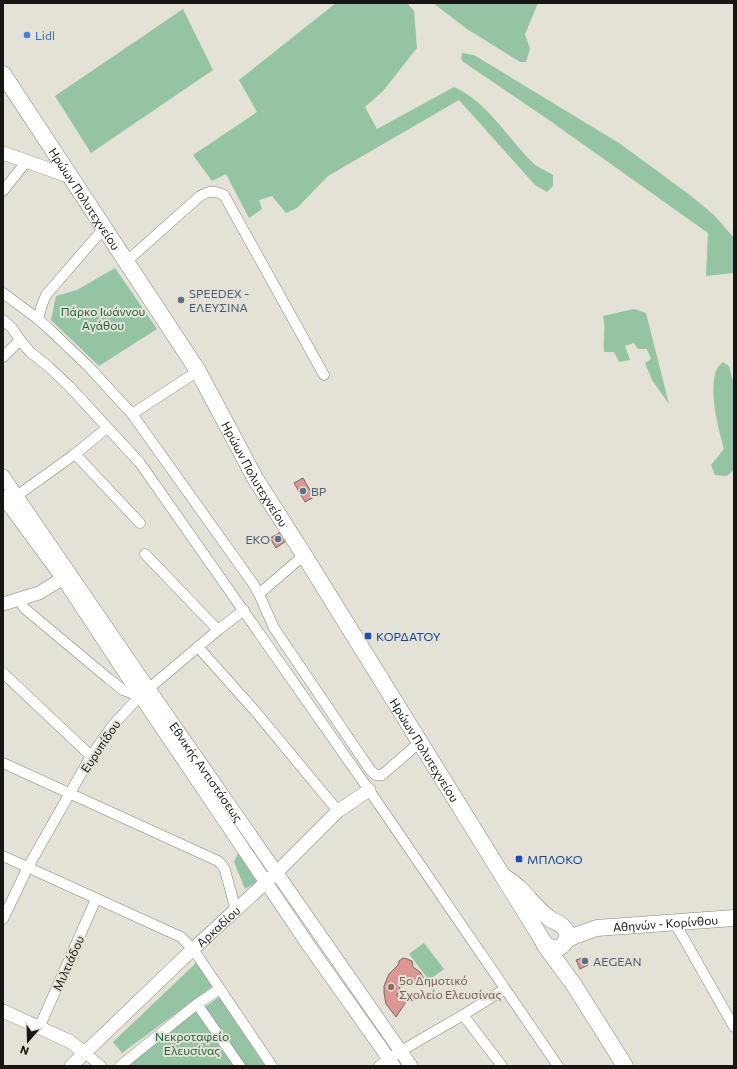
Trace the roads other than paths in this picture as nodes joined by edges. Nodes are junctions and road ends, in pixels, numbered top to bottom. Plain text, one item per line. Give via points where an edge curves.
1 (3, 74) edge
2 (3, 154) edge
3 (26, 162) junction
4 (71, 177) junction
5 (3, 191) edge
6 (104, 228) junction
7 (127, 262) junction
8 (3, 293) edge
9 (38, 319) junction
10 (3, 320) edge
11 (20, 340) junction
12 (3, 357) edge
13 (198, 371) junction
14 (324, 375) dead end
15 (132, 414) junction
16 (108, 428) junction
17 (75, 454) junction
18 (3, 476) edge
19 (7, 500) edge
20 (140, 523) dead end
21 (145, 554) dead end
22 (304, 555) junction
23 (67, 577) junction
24 (259, 594) junction
25 (20, 599) junction
26 (3, 604) edge
27 (244, 610) junction
28 (218, 630) junction
29 (198, 647) junction
30 (3, 673) edge
31 (144, 692) junction
32 (420, 742) junction
33 (91, 756) junction
34 (3, 764) edge
35 (369, 790) junction
36 (70, 794) junction
37 (338, 811) junction
38 (3, 856) edge
39 (28, 867) junction
40 (503, 876) junction
41 (272, 878) junction
42 (96, 899) junction
43 (236, 911) junction
44 (734, 918) edge
45 (3, 919) edge
46 (675, 923) junction
47 (558, 924) junction
48 (598, 928) junction
49 (543, 941) junction
50 (564, 943) junction
51 (193, 949) junction
52 (574, 985) junction
53 (220, 989) junction
54 (505, 989) junction
55 (197, 1004) junction
56 (3, 1011) edge
57 (463, 1016) junction
58 (734, 1027) edge
59 (39, 1028) junction
60 (401, 1051) junction
61 (86, 1053) junction
62 (388, 1064) edge
63 (71, 1066) edge
64 (101, 1066) edge
65 (120, 1066) edge
66 (240, 1066) edge
67 (272, 1066) edge
68 (411, 1066) edge
69 (502, 1066) edge
70 (558, 1066) edge
71 (625, 1066) edge

1 - 4 main road, Ηρώων Πολυτεχνείου
2 - 3 street
3 - 4 street
3 - 5 street
4 - 6 main road, Ηρώων Πολυτεχνείου
6 - 7 main road, Ηρώων Πολυτεχνείου
6 - 9 street via 46,295
7 - 13 main road, Ηρώων Πολυτεχνείου
7 - 14 street via 200,196 214,191 224,195
8 - 9 street
9 - 15 street via 89,367
10 - 11 street
11 - 12 street
11 - 16 street via 69,386
13 - 15 street
13 - 22 main road, Ηρώων Πολυτεχνείου via 255,478
15 - 24 street
16 - 17 street
16 - 27 street via 140,463
17 - 19 street
17 - 20 street
18 - 19 street, Εθνικής Αντιστάσεως
19 - 23 street, Εθνικής Αντιστάσεως
21 - 28 street
22 - 24 street
22 - 32 main road, Ηρώων Πολυτεχνείου
23 - 25 street via 39,593
23 - 31 street, Εθνικής Αντιστάσεως
24 - 32 street via 274,628 371,771 376,775 382,774
25 - 26 street
25 - 31 street via 24,608 123,690
27 - 28 street, Ευρυπίδου
27 - 35 street
28 - 29 street, Ευρυπίδου
29 - 31 street, Ευρυπίδου
29 - 37 street
30 - 33 street
31 - 33 street, Ευρυπίδου via 113,725
31 - 41 street, Εθνικής Αντιστάσεως
32 - 40 main road, Ηρώων Πολυτεχνείου
33 - 36 street, Ευρυπίδου
34 - 36 street
35 - 37 street, Αρκαδίου
35 - 54 street
36 - 39 street, Ευρυπίδου
36 - 43 street via 218,861 225,870
37 - 41 street, Αρκαδίου
38 - 39 street
39 - 42 street
39 - 45 street, Ευρυπίδου
40 - 47 main road, Ηρώων Πολυτεχνείου
40 - 49 main road, Ηρώων Πολυτεχνείου
41 - 43 street, Αρκαδίου
41 - 60 street, Εθνικής Αντιστάσεως
41 - 62 street, Εθνικής Αντιστάσεως via 309,946
42 - 51 street via 181,937
42 - 59 street, Μιλτιάδου
43 - 51 street, Αρκαδίου
44 - 46 main road, Αθηνών - Κορίνθου
46 - 48 main road, Αθηνών - Κορίνθου
46 - 58 street
47 - 48 main road, Αθηνών - Κορίνθου
47 - 49 main road via 546,925 543,929
47 - 50 main road, Ηρώων Πολυτεχνείου via 567,932
48 - 50 main road, Αθηνών - Κορίνθου via 574,936
49 - 50 main road via 553,949
49 - 52 main road, Ηρώων Πολυτεχνείου
50 - 52 main road, Ηρώων Πολυτεχνείου
51 - 53 street
51 - 61 street, Αρκαδίου
52 - 71 main road, Ηρώων Πολυτεχνείου
53 - 55 street
53 - 67 street
54 - 57 street
54 - 70 street
55 - 65 street
55 - 66 street
56 - 59 street
57 - 60 street
57 - 69 street
59 - 61 street via 69,1041
60 - 62 street
60 - 68 street, Εθνικής Αντιστάσεως
61 - 63 street, Αρκαδίου
61 - 64 street

